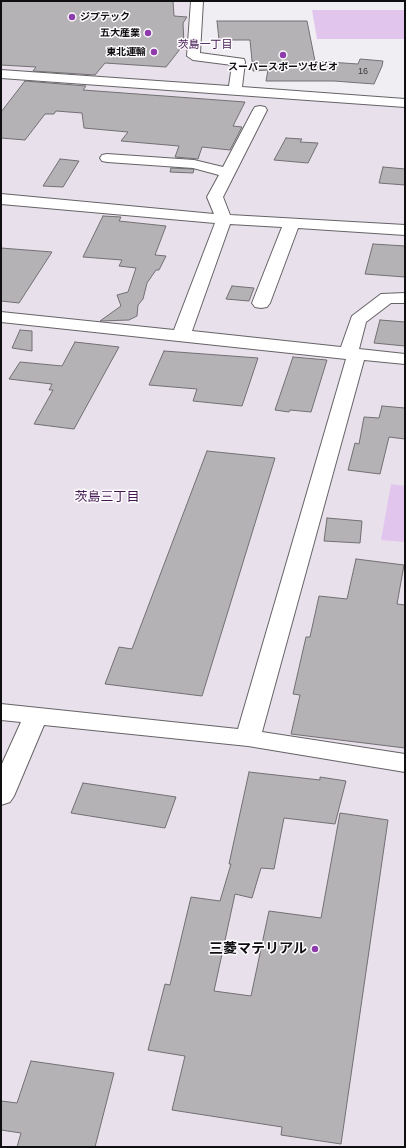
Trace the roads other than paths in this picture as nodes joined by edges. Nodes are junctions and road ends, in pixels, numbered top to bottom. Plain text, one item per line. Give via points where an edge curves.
1 (197, 1) edge
2 (1, 74) edge
3 (235, 91) junction
4 (405, 103) edge
5 (260, 110) dead end
6 (107, 158) dead end
7 (227, 173) junction
8 (1, 199) edge
9 (224, 219) junction
10 (292, 223) junction
11 (405, 230) edge
12 (405, 298) edge
13 (261, 303) dead end
14 (1, 317) edge
15 (181, 336) junction
16 (352, 354) junction
17 (405, 360) edge
18 (1, 712) edge
19 (35, 717) junction
20 (248, 738) junction
21 (405, 763) edge
22 (1, 796) edge

1 - 3 street via 193,56 239,62
2 - 3 street
3 - 4 street
5 - 7 street
6 - 7 street via 194,164
7 - 9 street via 215,197
8 - 9 street
9 - 10 street
9 - 15 street
10 - 11 street
10 - 13 street
12 - 16 street via 387,298 358,320
14 - 15 street
15 - 16 street
16 - 17 street
16 - 20 street
18 - 19 street
19 - 20 street
19 - 22 street
20 - 21 street

